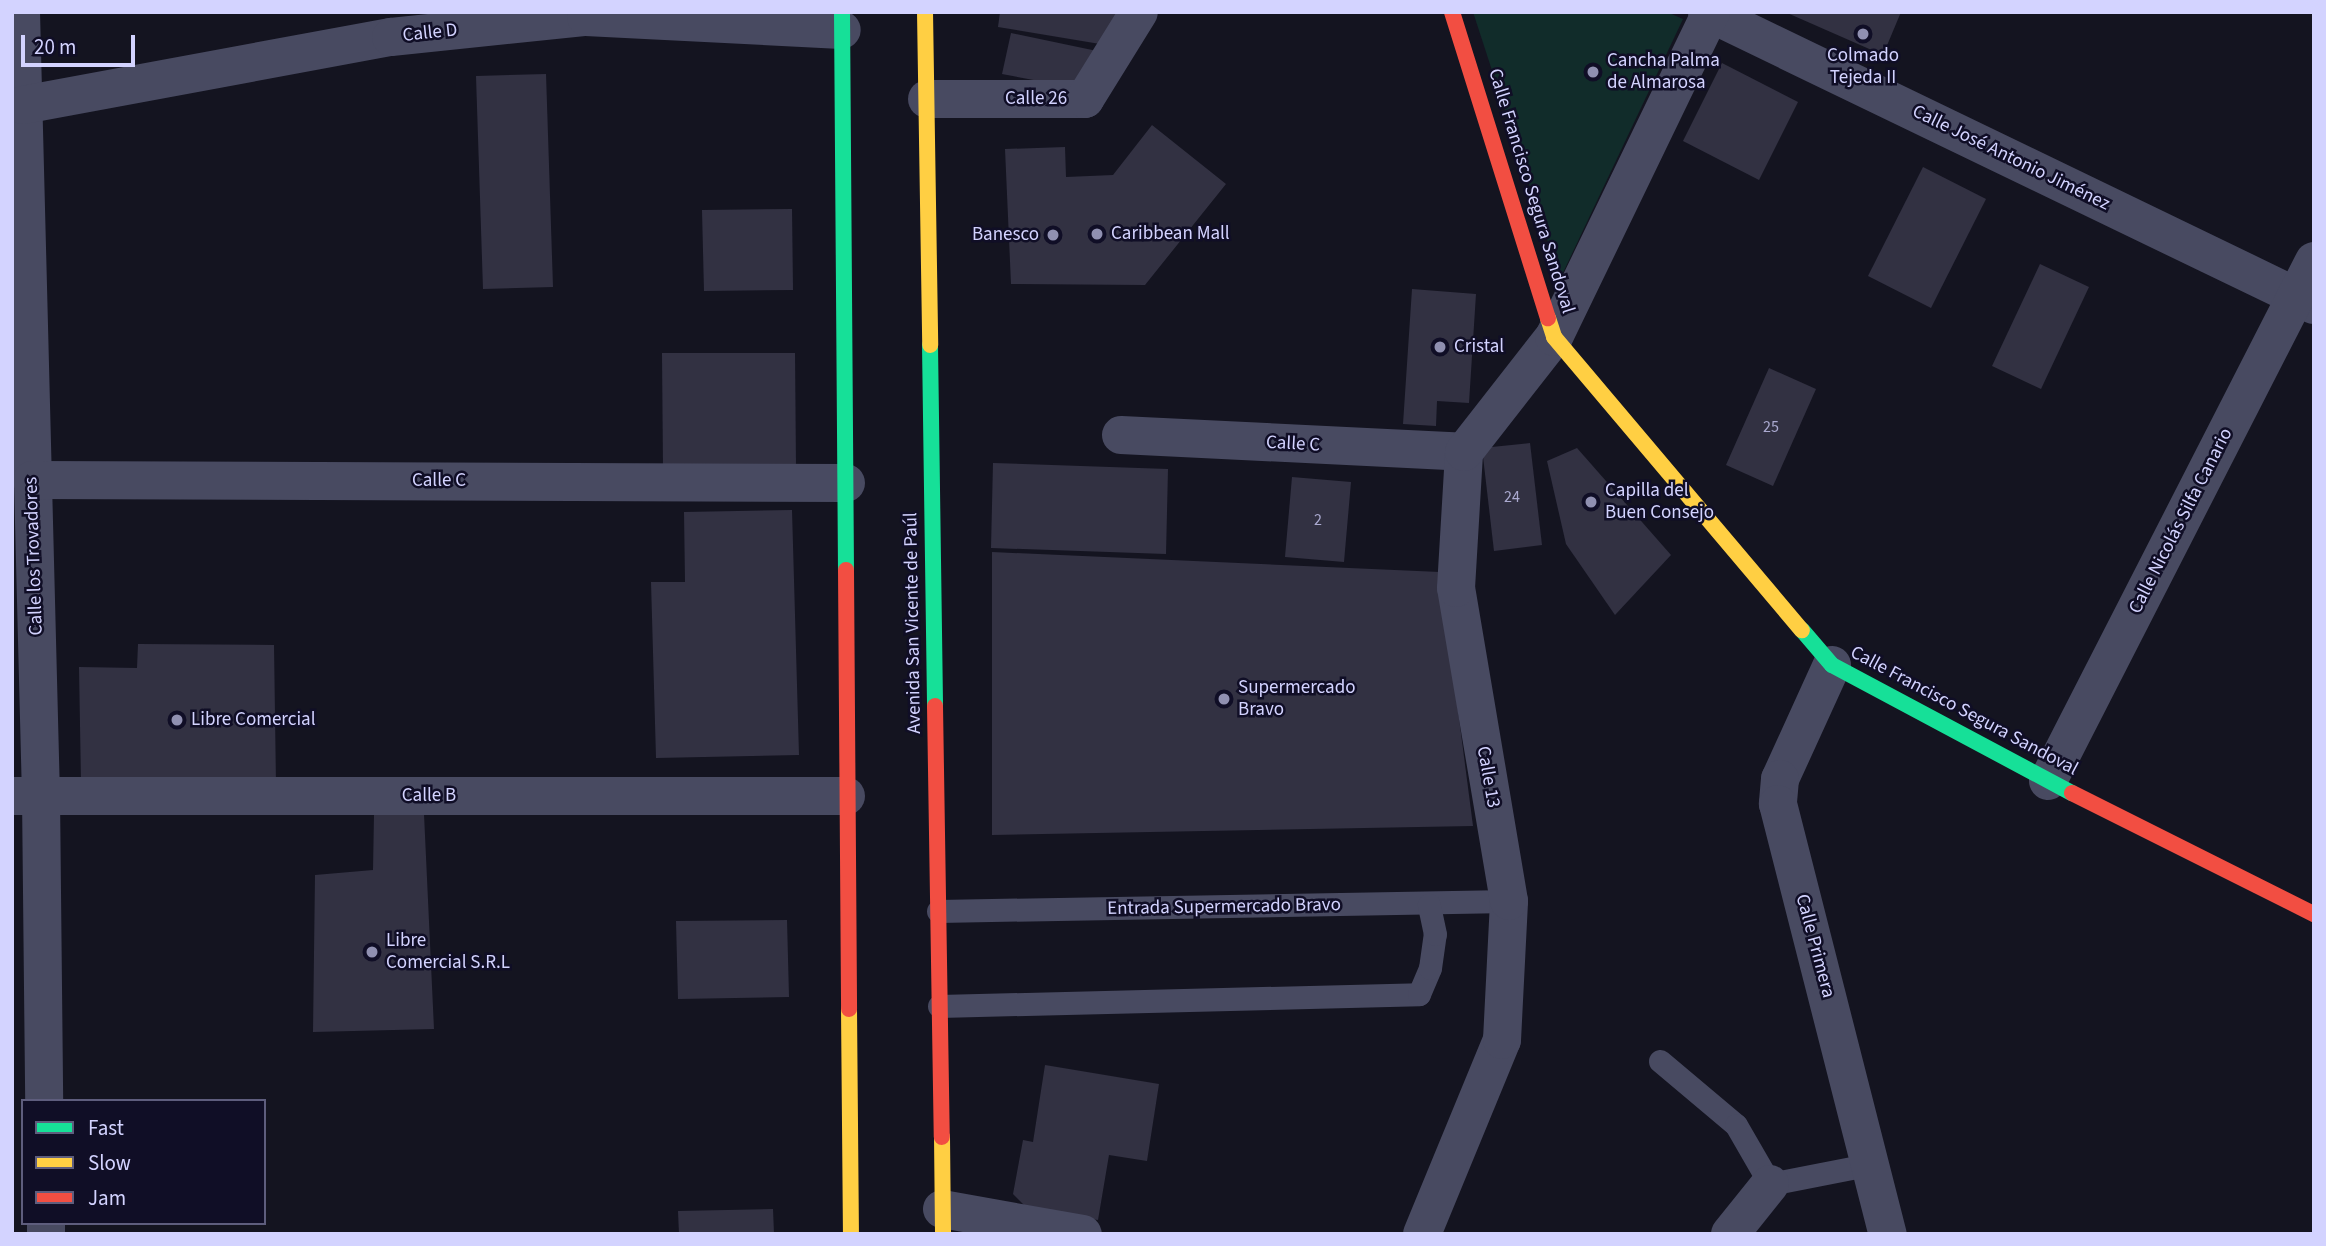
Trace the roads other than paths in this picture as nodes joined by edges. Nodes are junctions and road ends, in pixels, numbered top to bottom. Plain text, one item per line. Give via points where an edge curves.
1 (21, 12) edge
2 (925, 12) edge
3 (1139, 12) edge
4 (1452, 12) edge
5 (1709, 13) edge
6 (842, 21) edge
7 (927, 99) junction
8 (23, 105) junction
9 (2314, 261) edge
10 (20, 266) edge
11 (2305, 301) edge
12 (1554, 337) junction
13 (1122, 435) dead end
14 (1464, 452) junction
15 (32, 480) junction
16 (846, 483) junction
17 (1832, 665) junction
18 (2049, 781) junction
19 (26, 796) edge
20 (846, 796) junction
21 (1509, 901) junction
22 (1429, 905) junction
23 (938, 911) junction
24 (2314, 914) edge
25 (939, 1006) junction
26 (1660, 1061) dead end
27 (44, 1099) edge
28 (1872, 1164) junction
29 (1770, 1184) junction
30 (943, 1221) edge
31 (851, 1234) edge
32 (1083, 1234) edge
33 (1422, 1234) edge
34 (1730, 1234) edge
35 (1888, 1234) edge

1 - 8 street, Calle los Trovadores
2 - 7 main road, Avenida San Vicente de Paúl
3 - 7 street, Calle 26 via 1086,99
4 - 12 main road, Calle Francisco Segura Sandoval
5 - 11 street, Calle José Antonio Jiménez
5 - 12 street
6 - 8 street, Calle D via 586,17 391,37
6 - 16 main road
7 - 23 main road, Avenida San Vicente de Paúl
8 - 10 street, Calle los Trovadores
9 - 11 street, Calle Nicolás Silfa Canario
10 - 15 street, Calle los Trovadores
11 - 18 street, Calle Nicolás Silfa Canario
12 - 14 street
12 - 17 main road, Calle Francisco Segura Sandoval
13 - 14 street, Calle C
14 - 21 street, Calle 13 via 1456,588
15 - 16 street, Calle C
15 - 19 street, Calle los Trovadores
16 - 20 main road
17 - 18 main road, Calle Francisco Segura Sandoval
17 - 28 street, Calle Primera via 1780,779 1778,804
18 - 24 main road, Calle Francisco Segura Sandoval
19 - 20 street, Calle B
19 - 27 street, Calle los Trovadores
20 - 31 main road
21 - 22 lane, Entrada Supermercado Bravo
21 - 33 street, Calle 13 via 1502,1040
22 - 23 lane, Entrada Supermercado Bravo
22 - 25 lane via 1435,934 1430,968 1419,993
23 - 25 main road, Avenida San Vicente de Paúl
25 - 30 main road, Avenida San Vicente de Paúl
26 - 29 lane via 1736,1125
28 - 29 lane
28 - 35 street, Calle Primera
29 - 34 street
30 - 32 street

